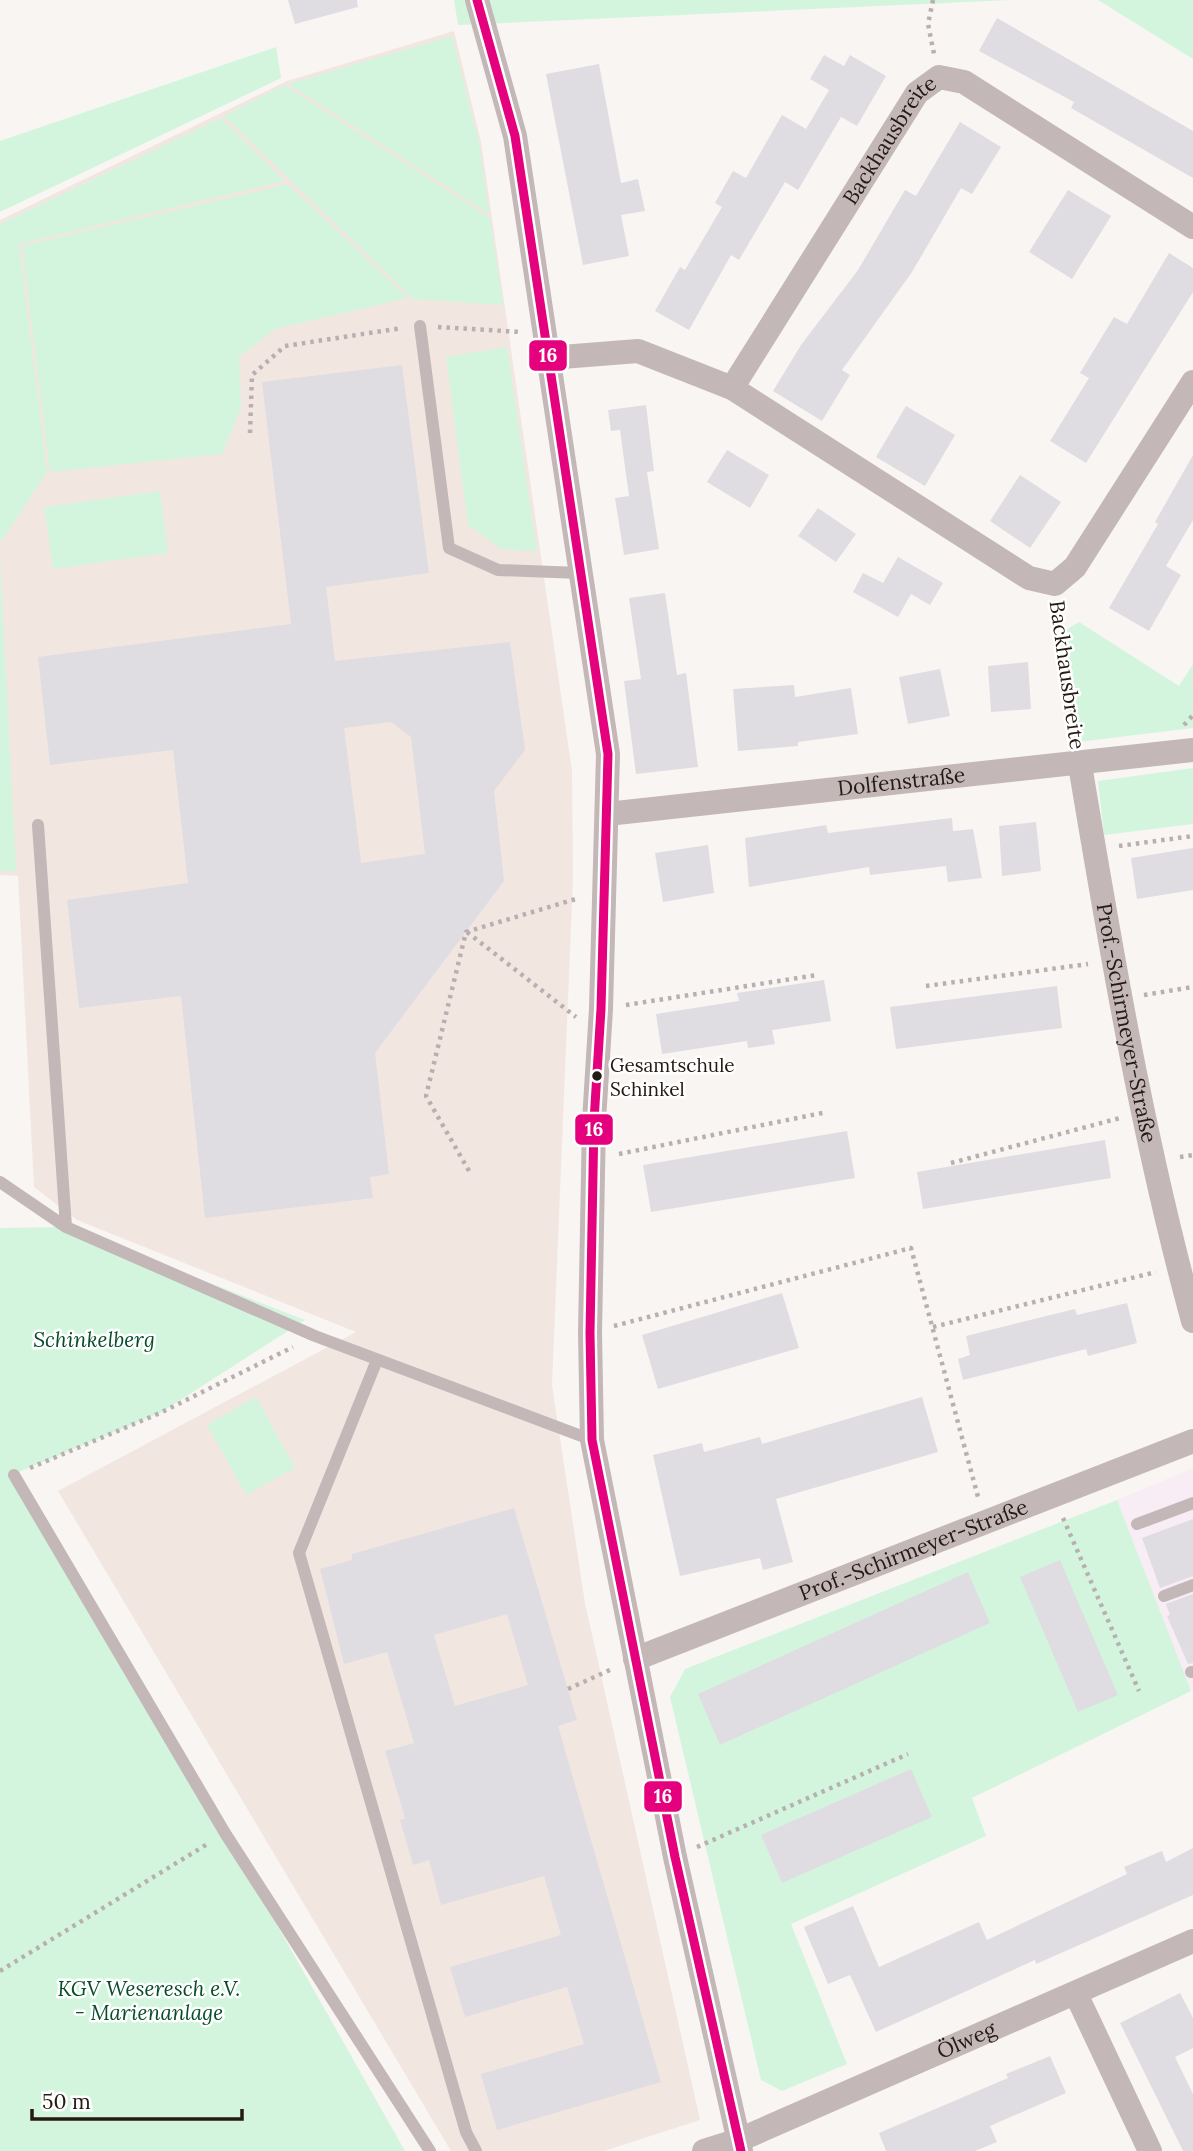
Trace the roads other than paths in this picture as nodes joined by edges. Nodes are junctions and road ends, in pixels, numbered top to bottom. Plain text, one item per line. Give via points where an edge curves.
1 (477, 0) edge
2 (1193, 228) edge
3 (420, 326) road end
4 (549, 358) junction
5 (1193, 382) edge
6 (732, 388) junction
7 (580, 573) junction
8 (1193, 750) edge
9 (1080, 765) junction
10 (607, 814) junction
11 (38, 825) dead end
12 (0, 1182) edge
13 (66, 1227) junction
14 (1193, 1321) edge
15 (377, 1360) junction
16 (592, 1440) junction
17 (1193, 1441) edge
18 (14, 1475) road end
19 (1193, 1503) edge
20 (1137, 1524) dead end
21 (1193, 1585) edge
22 (1164, 1596) dead end
23 (635, 1659) junction
24 (1193, 1941) edge
25 (1076, 1994) junction
26 (740, 2145) edge
27 (430, 2151) edge
28 (476, 2151) edge
29 (704, 2151) edge
30 (1150, 2151) edge

1 - 4 street via 515,136
2 - 6 street, Backhausbreite via 964,82 939,77 917,93
3 - 7 lane via 449,548 498,570
4 - 6 street, Backhausbreite via 638,351
4 - 7 street
5 - 6 street, Backhausbreite via 1075,567 1055,584 1029,578
7 - 10 street via 608,754
8 - 9 street, Dolfenstraße
9 - 10 street, Dolfenstraße
9 - 14 street, Prof.-Schirmeyer-Straße via 1114,961
10 - 16 street via 594,1159
11 - 13 lane
12 - 13 lane
13 - 15 lane
15 - 16 lane
15 - 28 lane via 299,1553 466,2132
16 - 23 street
17 - 23 street, Prof.-Schirmeyer-Straße
18 - 27 lane via 225,1833
19 - 20 lane
21 - 22 lane
23 - 26 street
24 - 25 street, Ölweg
25 - 26 street, Ölweg
25 - 30 street
26 - 29 street, Ölweg

